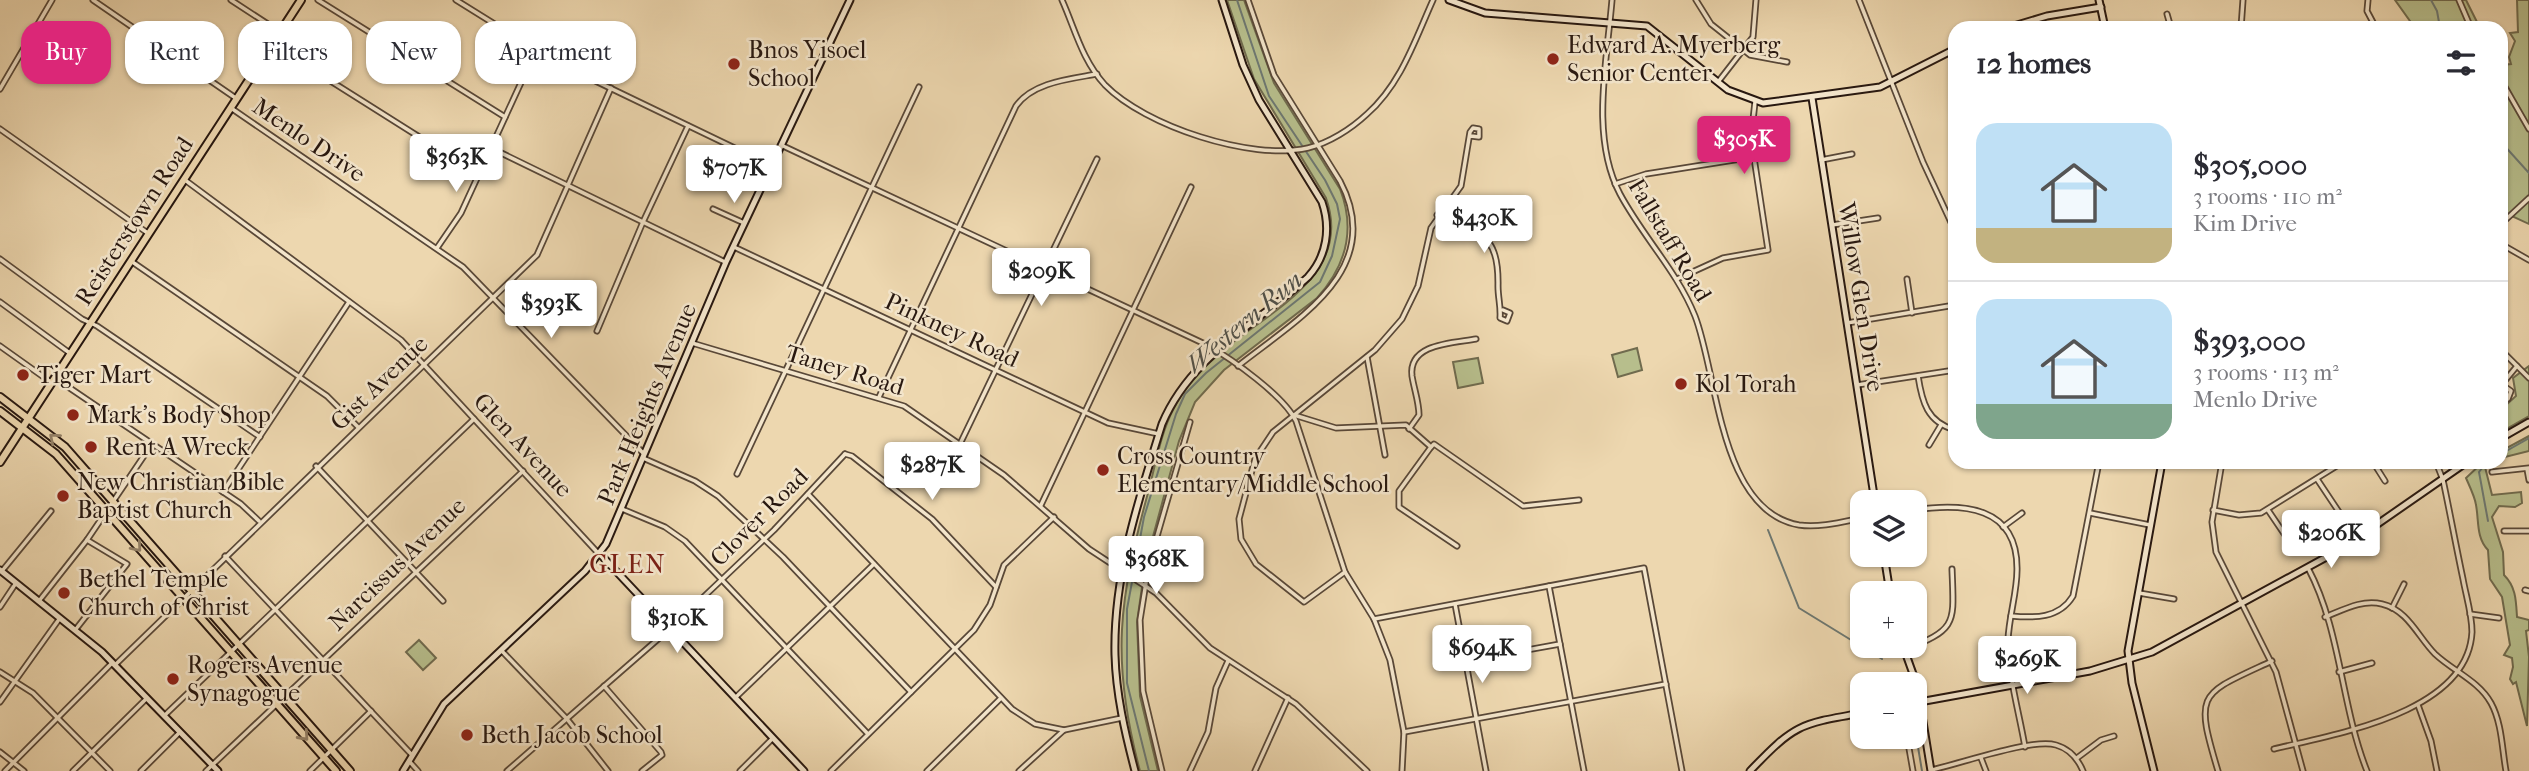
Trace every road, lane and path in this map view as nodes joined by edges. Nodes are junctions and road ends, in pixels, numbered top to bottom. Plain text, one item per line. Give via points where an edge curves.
1 (51, 0) edge
2 (93, 0) edge
3 (231, 0) edge
4 (301, 0) edge
5 (318, 0) edge
6 (456, 0) edge
7 (850, 0) edge
8 (1062, 0) edge
9 (1222, 0) edge
10 (1248, 0) edge
11 (1433, 0) edge
12 (1449, 0) edge
13 (1612, 0) edge
14 (1696, 0) edge
15 (1756, 0) edge
16 (1859, 0) edge
17 (2099, 0) edge
18 (2243, 0) edge
19 (2368, 0) edge
20 (2459, 0) edge
21 (2101, 7) junction
22 (2167, 14) dead end
23 (264, 21) edge
24 (288, 21) edge
25 (490, 21) edge
26 (2030, 21) edge
27 (2104, 21) edge
28 (2169, 21) edge
29 (2242, 21) edge
30 (2372, 21) edge
31 (2468, 21) edge
32 (1610, 23) junction
33 (1744, 51) junction
34 (1948, 53) edge
35 (1787, 62) dead end
36 (1097, 74) junction
37 (1718, 82) junction
38 (1893, 83) junction
39 (247, 84) edge
40 (335, 84) edge
41 (520, 84) edge
42 (603, 84) edge
43 (919, 87) dead end
44 (611, 88) junction
45 (0, 89) edge
46 (2508, 92) edge
47 (1812, 98) junction
48 (237, 99) junction
49 (1755, 102) junction
50 (231, 108) junction
51 (505, 117) junction
52 (688, 126) junction
53 (0, 129) edge
54 (2529, 129) edge
55 (1471, 136) dead end
56 (782, 145) junction
57 (1317, 145) junction
58 (491, 148) junction
59 (1289, 149) junction
60 (1852, 154) dead end
61 (1753, 157) junction
62 (1097, 159) dead end
63 (1821, 160) junction
64 (772, 166) junction
65 (478, 174) junction
66 (184, 180) junction
67 (1615, 184) junction
68 (566, 185) junction
69 (871, 186) junction
70 (1191, 187) dead end
71 (2529, 198) edge
72 (713, 209) dead end
73 (1437, 215) junction
74 (1948, 216) edge
75 (1878, 218) dead end
76 (2508, 218) edge
77 (643, 222) junction
78 (744, 223) junction
79 (1832, 225) junction
80 (958, 228) junction
81 (149, 234) junction
82 (734, 247) junction
83 (437, 248) junction
84 (2508, 248) edge
85 (0, 259) edge
86 (2529, 260) edge
87 (131, 261) junction
88 (726, 262) junction
89 (1045, 269) junction
90 (1677, 279) junction
91 (1907, 279) dead end
92 (823, 289) junction
93 (493, 298) junction
94 (0, 302) edge
95 (349, 302) junction
96 (1948, 306) edge
97 (1132, 310) junction
98 (1503, 310) dead end
99 (1912, 313) junction
100 (90, 323) junction
101 (1847, 323) junction
102 (910, 330) junction
103 (597, 331) dead end
104 (1476, 339) dead end
105 (692, 343) junction
106 (0, 346) edge
107 (1216, 350) junction
108 (71, 354) junction
109 (1367, 357) junction
110 (2508, 357) edge
111 (424, 364) junction
112 (1238, 366) junction
113 (2517, 366) junction
114 (785, 369) junction
115 (997, 371) junction
116 (1948, 371) edge
117 (1917, 376) junction
118 (299, 377) junction
119 (2508, 377) edge
120 (2529, 378) edge
121 (53, 381) junction
122 (1857, 385) junction
123 (0, 397) edge
124 (879, 397) junction
125 (0, 411) edge
126 (1085, 411) junction
127 (1293, 415) junction
128 (29, 418) junction
129 (474, 419) junction
130 (1190, 422) dead end
131 (2529, 422) edge
132 (1941, 425) junction
133 (1380, 426) junction
134 (23, 427) junction
135 (358, 427) junction
136 (1948, 428) edge
137 (1409, 429) junction
138 (1159, 434) junction
139 (2508, 434) edge
140 (260, 437) junction
141 (152, 444) junction
142 (960, 444) junction
143 (1929, 445) dead end
144 (1431, 447) junction
145 (1385, 455) dead end
146 (644, 456) junction
147 (0, 463) edge
148 (316, 466) junction
149 (2528, 468) edge
150 (2098, 469) edge
151 (2161, 469) edge
152 (2221, 469) edge
153 (2332, 469) edge
154 (2377, 469) edge
155 (2439, 469) edge
156 (2458, 469) edge
157 (523, 471) junction
158 (2492, 472) dead end
159 (737, 474) dead end
160 (2317, 479) junction
161 (2443, 480) junction
162 (2529, 480) edge
163 (2385, 481) dead end
164 (1873, 490) edge
165 (223, 492) junction
166 (808, 495) junction
167 (1579, 500) dead end
168 (113, 502) junction
169 (1041, 505) junction
170 (1927, 508) edge
171 (622, 509) junction
172 (2213, 510) junction
173 (2268, 510) junction
174 (51, 511) dead end
175 (106, 512) junction
176 (2339, 512) dead end
177 (2022, 513) dead end
178 (2089, 513) junction
179 (1054, 517) junction
180 (367, 520) junction
181 (1850, 520) edge
182 (260, 522) junction
183 (2150, 525) junction
184 (2003, 527) junction
185 (2504, 531) dead end
186 (2529, 531) edge
187 (87, 540) junction
188 (764, 540) junction
189 (2289, 541) dead end
190 (1457, 546) dead end
191 (600, 554) junction
192 (225, 556) junction
193 (874, 564) junction
194 (2308, 568) junction
195 (1952, 569) dead end
196 (1, 570) edge
197 (1122, 570) junction
198 (415, 571) junction
199 (1345, 572) junction
200 (721, 580) junction
201 (16, 583) junction
202 (1145, 584) junction
203 (2404, 584) dead end
204 (1549, 586) junction
205 (996, 587) junction
206 (190, 590) junction
207 (2138, 593) junction
208 (182, 598) junction
209 (2174, 599) dead end
210 (39, 601) junction
211 (443, 601) dead end
212 (1455, 603) junction
213 (2241, 604) junction
214 (0, 607) edge
215 (830, 607) junction
216 (274, 608) junction
217 (2392, 608) junction
218 (2470, 614) junction
219 (2011, 616) junction
220 (60, 617) junction
221 (2325, 617) junction
222 (2499, 618) dead end
223 (1374, 619) junction
224 (669, 628) junction
225 (76, 629) junction
226 (1927, 640) edge
227 (237, 643) junction
228 (1560, 643) junction
229 (786, 649) junction
230 (955, 649) junction
231 (501, 650) junction
232 (229, 651) junction
233 (323, 660) junction
234 (1228, 661) junction
235 (1465, 661) junction
236 (2272, 661) junction
237 (2129, 662) junction
238 (2372, 663) dead end
239 (114, 664) junction
240 (0, 672) edge
241 (2339, 672) junction
242 (2458, 672) junction
243 (15, 680) junction
244 (1666, 684) junction
245 (2014, 685) junction
246 (604, 686) junction
247 (911, 692) junction
248 (285, 697) junction
249 (147, 698) junction
250 (735, 698) junction
251 (1001, 698) junction
252 (1288, 698) junction
253 (1927, 700) edge
254 (1571, 701) junction
255 (0, 702) edge
256 (276, 705) junction
257 (2418, 705) junction
258 (371, 711) junction
259 (1850, 715) edge
260 (164, 716) junction
261 (57, 718) junction
262 (1122, 718) junction
263 (567, 719) junction
264 (1476, 719) junction
265 (2353, 729) junction
266 (1064, 730) junction
267 (180, 732) junction
268 (1404, 732) junction
269 (868, 735) junction
270 (2114, 736) dead end
271 (773, 738) junction
272 (2296, 743) junction
273 (2025, 747) junction
274 (1910, 749) edge
275 (1927, 749) edge
276 (2274, 749) dead end
277 (332, 750) junction
278 (0, 752) edge
279 (92, 753) junction
280 (412, 755) junction
281 (324, 758) junction
282 (1981, 758) junction
283 (2077, 758) junction
284 (409, 761) junction
285 (13, 762) junction
286 (212, 765) junction
287 (1362, 769) edge
288 (337, 770) edge
289 (5, 771) edge
290 (24, 771) edge
291 (73, 771) edge
292 (110, 771) edge
293 (141, 771) edge
294 (206, 771) edge
295 (218, 771) edge
296 (310, 771) edge
297 (350, 771) edge
298 (403, 771) edge
299 (418, 771) edge
300 (507, 771) edge
301 (608, 771) edge
302 (642, 771) edge
303 (740, 771) edge
304 (804, 771) edge
305 (831, 771) edge
306 (927, 771) edge
307 (1019, 771) edge
308 (1135, 771) edge
309 (1162, 771) edge
310 (1190, 771) edge
311 (1255, 771) edge
312 (1367, 771) edge
313 (1402, 771) edge
314 (1486, 771) edge
315 (1584, 771) edge
316 (1682, 771) edge
317 (1750, 771) edge
318 (1913, 771) edge
319 (1931, 771) edge
320 (1986, 771) edge
321 (2083, 771) edge
322 (2154, 771) edge
323 (2218, 771) edge
324 (2303, 771) edge
325 (2367, 771) edge
326 (2437, 771) edge
327 (2506, 771) edge

1 - 45 street
2 - 48 street, Menlo Drive
3 - 23 street
4 - 24 main road, Reisterstown Road
5 - 51 street
6 - 25 street
7 - 56 main road, Park Heights Avenue
8 - 36 street via 1080,47
9 - 59 main road via 1250,81
10 - 57 street via 1274,75
11 - 57 street via 1408,58 1386,94 1357,122
12 - 32 main road via 1485,13
13 - 32 street, Fallstaff Road
14 - 33 street via 1711,24
15 - 33 street via 1756,26
16 - 38 street
17 - 21 main road
18 - 29 street
19 - 30 street
20 - 31 street
21 - 26 main road
21 - 27 main road
22 - 28 street
32 - 37 main road via 1653,30
32 - 67 street, Fallstaff Road via 1604,134
33 - 35 street
33 - 37 street
34 - 38 main road
36 - 59 street via 1112,92 1135,107 1185,131 1248,147
36 - 80 street via 1047,85 1021,99
37 - 49 main road
38 - 47 main road
38 - 74 street
39 - 48 main road, Reisterstown Road
40 - 65 street
41 - 51 street
42 - 44 street
43 - 69 street
44 - 52 street
44 - 68 street, Gist Avenue
46 - 54 street
47 - 49 main road
47 - 63 main road, Willow Glen Drive
48 - 50 main road, Reisterstown Road
49 - 61 street
50 - 66 main road, Reisterstown Road
50 - 83 street, Menlo Drive
51 - 58 street
52 - 64 street
52 - 77 street
53 - 81 street
55 - 73 street via 1461,186
56 - 64 main road, Park Heights Avenue
56 - 69 street
57 - 59 street
57 - 112 street via 1350,206 1352,234 1345,266 1322,299
58 - 65 street
58 - 68 street
59 - 107 main road via 1324,208 1327,232 1323,253 1302,282
60 - 63 street
61 - 67 street via 1639,175
61 - 90 street via 1768,250 1723,258
62 - 89 street
63 - 79 main road, Willow Glen Drive
64 - 78 main road, Park Heights Avenue
65 - 83 street via 461,213
66 - 81 main road, Reisterstown Road
66 - 95 street, Glen Avenue
67 - 90 street, Fallstaff Road
68 - 77 street
68 - 93 street, Gist Avenue via 537,255
69 - 80 street
69 - 92 street
70 - 97 street
71 - 76 street
72 - 78 street
73 - 98 street via 1494,248
73 - 109 street via 1415,295 1394,331
75 - 79 street
77 - 88 street
77 - 103 street
78 - 82 main road, Park Heights Avenue
79 - 101 main road, Willow Glen Drive
80 - 89 street
80 - 102 street
81 - 87 main road, Reisterstown Road
82 - 88 main road, Park Heights Avenue
82 - 92 street, Pinkney Road
83 - 93 street, Menlo Drive
84 - 86 street
85 - 100 street
87 - 100 main road, Reisterstown Road
87 - 118 street
88 - 105 main road, Park Heights Avenue
89 - 97 street
89 - 115 street
90 - 181 street, Fallstaff Road via 1702,336 1728,447 1751,491 1773,514 1795,524
91 - 99 street
92 - 102 street, Pinkney Road
92 - 114 street
93 - 111 street, Gist Avenue
93 - 146 street, Menlo Drive
94 - 108 street
95 - 111 street, Glen Avenue via 401,340
95 - 118 street
96 - 99 street
97 - 107 street
97 - 126 street
99 - 101 street
100 - 108 main road, Reisterstown Road
100 - 140 street
101 - 122 main road, Willow Glen Drive
102 - 115 street, Pinkney Road
102 - 124 street
104 - 137 street via 1434,346 1418,356 1412,376 1419,415
105 - 114 street, Taney Road
105 - 146 main road, Park Heights Avenue
106 - 121 street
107 - 112 street
107 - 138 main road via 1181,387
108 - 121 main road, Reisterstown Road
109 - 127 street
109 - 133 street
110 - 113 street
111 - 129 street, Glen Avenue
111 - 135 street, Gist Avenue
112 - 127 street
113 - 119 street
113 - 120 street
114 - 124 street, Taney Road
114 - 159 street
115 - 126 street, Pinkney Road
115 - 142 street
116 - 117 street
117 - 122 street
117 - 132 street via 1924,406
118 - 135 street via 331,399
118 - 140 street
121 - 128 main road, Reisterstown Road
121 - 141 street
122 - 164 main road, Willow Glen Drive
123 - 128 main road
124 - 142 street, Taney Road via 904,405
125 - 134 main road
126 - 138 street, Pinkney Road via 1108,423
126 - 169 street
127 - 133 street via 1336,428
127 - 199 street
127 - 199 street via 1272,432 1259,451 1239,526 1244,546 1251,559 1304,602
128 - 134 main road, Reisterstown Road
168 -> 128 main road via 59,441
129 - 157 street, Glen Avenue
129 - 180 street
130 - 202 street
131 - 139 main road
132 - 136 street
132 - 143 street
133 - 137 street via 1401,424
133 - 145 street
134 - 147 main road, Reisterstown Road
134 - 175 main road via 56,454
135 - 148 street, Gist Avenue
137 - 144 street
138 - 197 main road
140 - 165 street
141 - 165 street
141 - 168 street
142 - 169 street, Taney Road
144 - 167 street via 1434,444 1527,507
144 - 190 street via 1399,491 1399,507
146 - 171 main road, Park Heights Avenue
146 - 188 street, Menlo Drive via 703,485
148 - 180 street
148 - 182 street, Gist Avenue
149 - 158 street
149 - 162 street
150 - 178 street
151 - 183 main road
152 - 172 street
153 - 160 street
154 - 163 street
155 - 161 street
156 - 161 main road
157 - 191 street, Glen Avenue
157 - 198 street, Narcissus Avenue
160 - 173 street
160 - 176 street
161 - 194 main road
161 - 218 street
165 - 182 street
166 - 188 street, Clover Road
166 - 193 street
166 - 205 street, Clover Road via 844,452 925,512
168 - 175 street
168 - 206 main road
169 - 179 street, Taney Road
170 - 184 street via 1969,506
171 - 191 main road, Park Heights Avenue
171 - 200 street via 672,531
172 - 173 street via 2247,515
172 - 213 street via 2216,552
173 - 189 street
174 - 196 street
175 - 187 street
175 -> 208 main road
177 - 184 street
178 - 183 street
178 - 219 street via 2069,602 2048,615
179 - 197 street, Taney Road via 1089,549
179 - 205 street via 1007,561
180 - 198 street
180 - 216 street
182 - 192 street, Gist Avenue
183 - 207 main road
184 - 219 street via 2017,566
185 - 186 street
187 - 210 street
187 - 225 street via 127,564
188 - 200 street, Clover Road
188 - 215 street, Menlo Drive
191 - 224 main road, Glen Avenue
191 - 231 main road, Park Heights Avenue
192 - 206 street, Gist Avenue
192 - 216 street
193 - 215 street
193 - 230 street
194 - 213 main road
194 - 221 street
195 - 226 street via 1954,611 1950,623
196 - 201 main road
197 - 202 street, Taney Road
197 - 262 main road via 1115,655
198 - 211 street
198 - 233 street, Narcissus Avenue
199 - 223 street
200 - 224 street, Clover Road
200 - 229 street
201 - 210 main road
201 - 214 street
202 - 234 street, Taney Road
202 - 309 street via 1141,666
203 - 217 street
204 - 212 street
204 - 228 street
204 - 244 street via 1644,568
205 - 230 street via 981,622
206 - 208 street, Gist Avenue
206 - 227 main road
207 - 209 street
207 - 237 main road
208 - 232 main road
208 - 239 street, Gist Avenue
210 - 220 main road
212 - 223 street
212 - 235 street
213 - 236 street
213 - 237 main road
215 - 229 street
215 - 247 street, Menlo Drive
216 - 227 street
216 - 233 street
217 - 221 street via 2365,603
217 - 242 street
218 - 222 street
218 - 242 street via 2469,650
219 - 245 street via 2009,652
220 - 225 main road
220 - 243 street
221 - 241 street
223 - 268 street via 1397,684
224 - 246 street, Clover Road
224 - 250 main road, Glen Avenue
225 - 239 main road
227 - 232 street
227 - 248 main road
228 - 235 street
228 - 254 street
229 - 250 street
229 - 269 street
230 - 247 street
230 - 251 street
231 - 263 street
231 - 280 main road, Park Heights Avenue via 440,709
232 - 256 main road
232 - 260 street
233 - 248 street, Narcissus Avenue
233 - 258 street
234 - 252 street, Taney Road
234 - 310 street via 1216,688 1208,732
235 - 264 street
236 - 272 street
236 - 323 street via 2222,684 2205,703 2204,726
237 - 245 main road
237 - 322 main road
238 - 241 street
239 - 249 main road
239 - 261 street, Gist Avenue
240 - 243 street
241 - 265 street
242 - 257 street
242 - 327 street via 2479,688 2494,709
243 - 255 street
243 - 261 street
244 - 254 street
244 - 316 street
245 - 253 main road
245 - 273 street
246 - 263 street, Clover Road
246 - 302 street via 660,749 662,755
247 - 269 street
248 - 256 street, Narcissus Avenue
248 - 277 main road
249 - 260 main road
249 - 279 street
250 - 271 main road, Glen Avenue
251 - 266 street via 1028,720
251 - 306 street
252 - 287 street, Taney Road
252 - 311 street
254 - 264 street
254 - 315 street
256 -> 281 main road
256 - 286 street, Narcissus Avenue
257 - 265 street
257 - 326 street
258 - 277 street
258 - 280 street
259 - 317 main road via 1793,729
260 - 267 main road
261 - 279 street
261 - 285 street, Gist Avenue
262 - 266 street
262 - 308 main road
263 - 300 street, Clover Road
263 - 301 street
264 - 268 street
264 - 314 street
265 - 272 street
265 - 325 street
266 - 307 street
267 - 286 main road
267 - 293 street
268 - 313 street
269 - 305 street
270 - 283 street
271 - 303 street
271 - 304 main road, Glen Avenue
272 - 276 street
272 - 324 street
273 - 282 street
273 - 283 street via 2056,745
274 - 318 street
275 - 319 main road
277 - 281 street
277 - 297 main road
278 - 285 street
279 - 291 street
279 - 292 street
280 - 284 main road, Park Heights Avenue
281 - 288 main road
281 - 296 street
282 - 319 street
282 - 320 street
283 - 321 street
284 - 298 main road, Park Heights Avenue
284 - 299 street
285 - 289 street, Gist Avenue
285 - 290 street
286 - 294 street, Narcissus Avenue
286 - 295 main road
287 - 312 street, Taney Road

